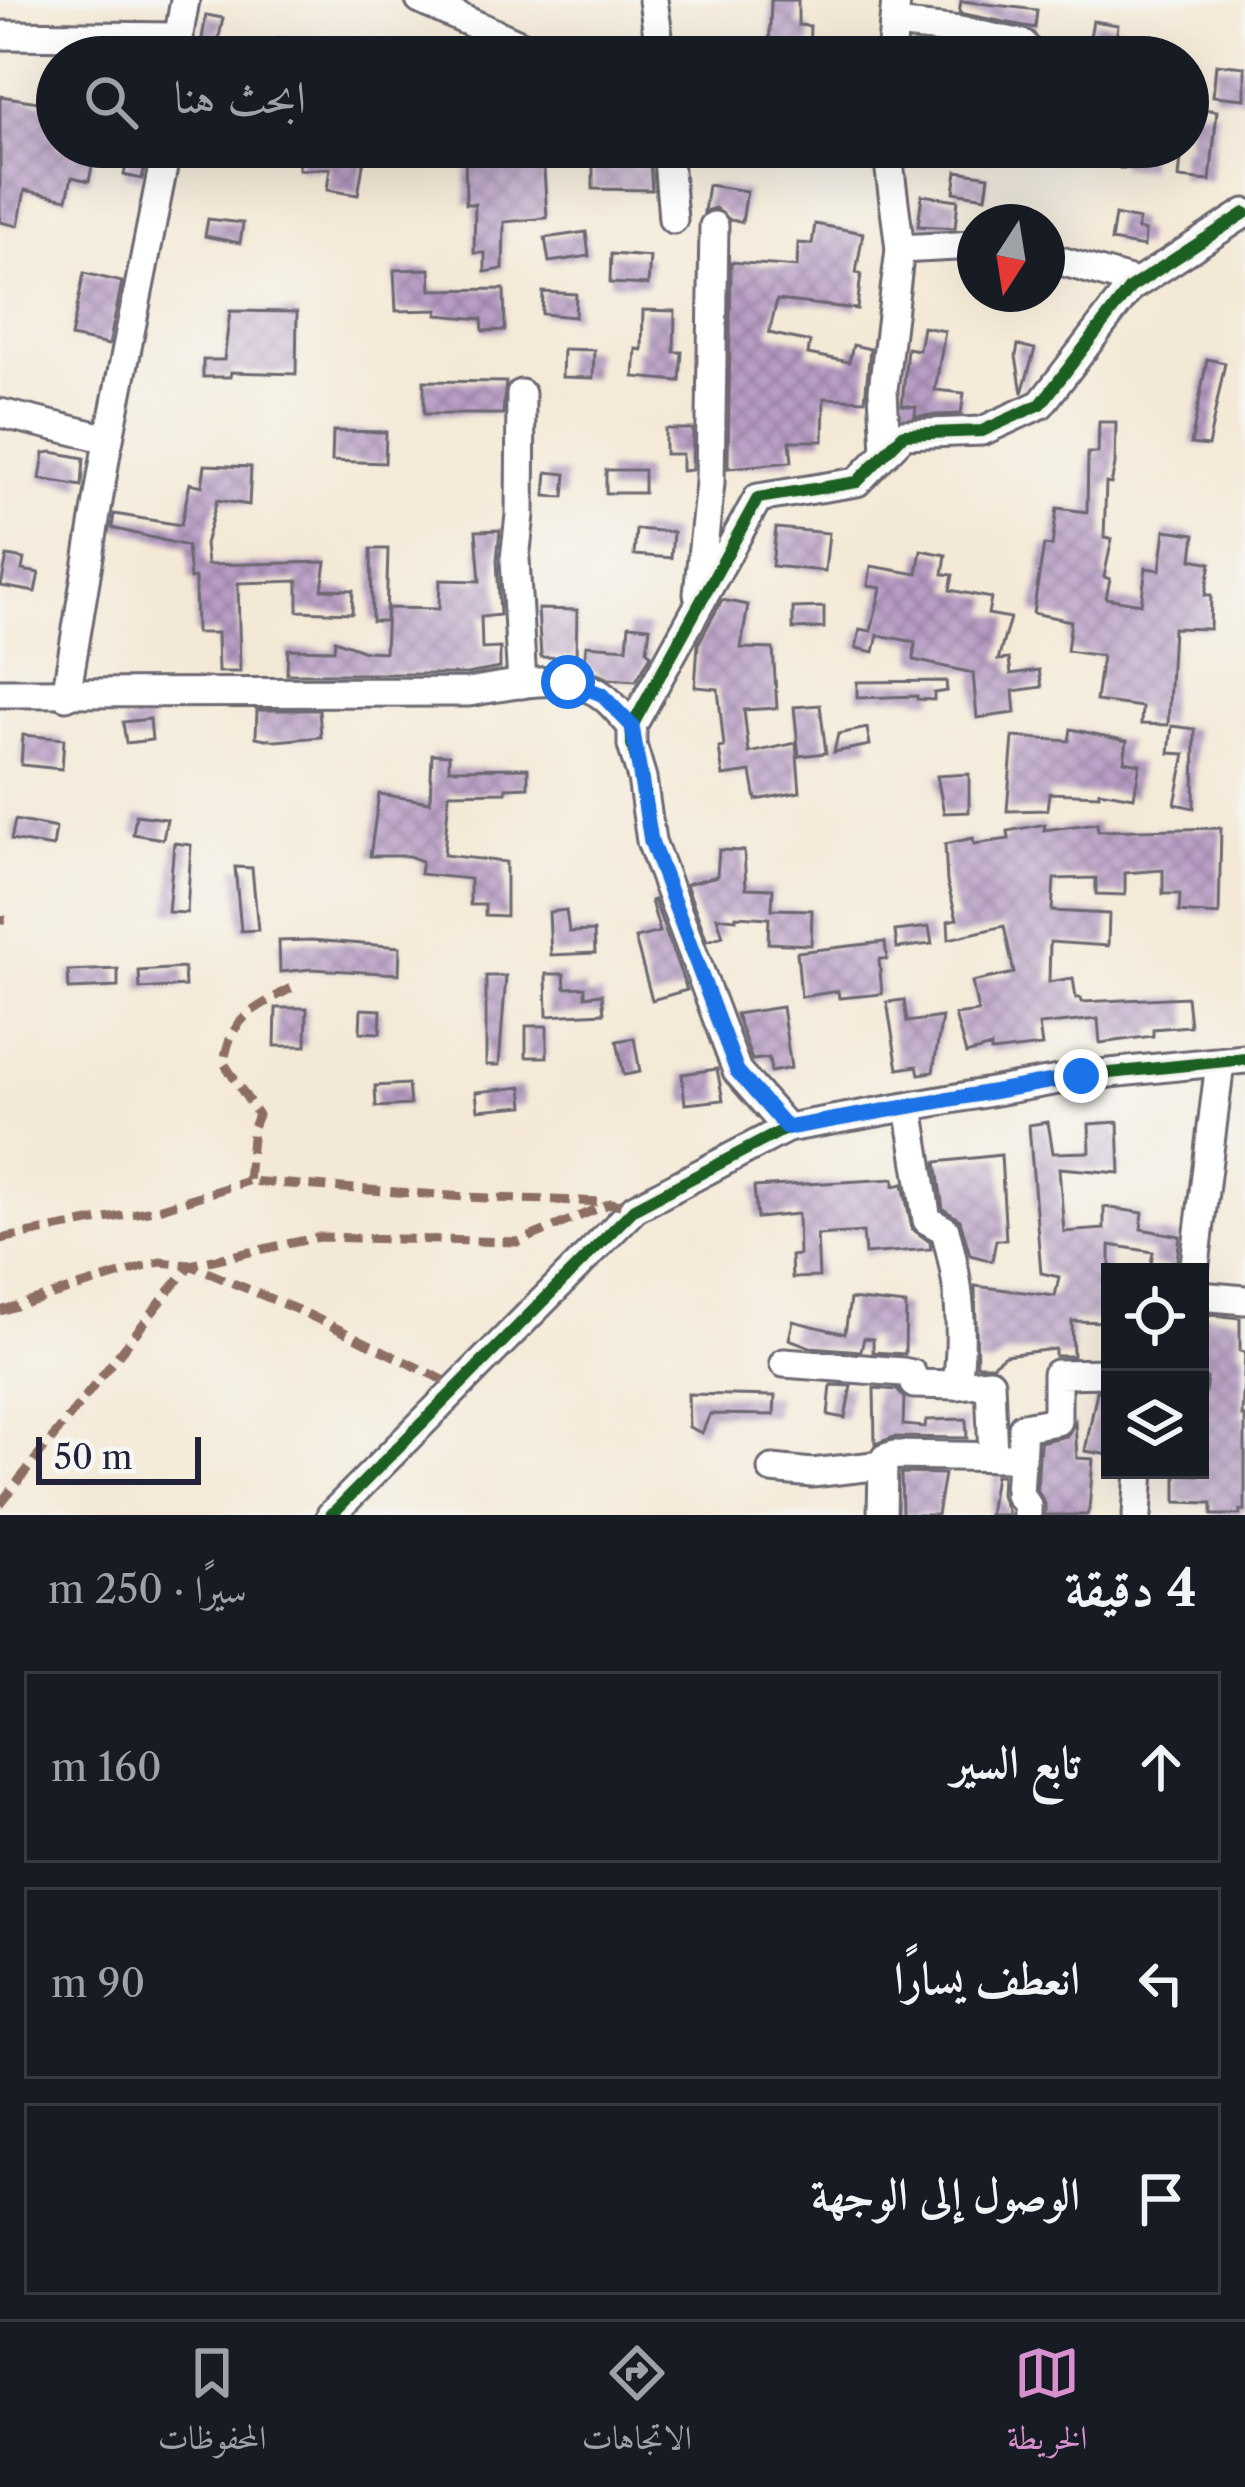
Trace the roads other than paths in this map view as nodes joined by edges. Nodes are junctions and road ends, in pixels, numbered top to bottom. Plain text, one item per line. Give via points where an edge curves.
1 (185, 0) edge
2 (420, 0) edge
3 (653, 0) edge
4 (895, 12) edge
5 (0, 35) edge
6 (179, 36) edge
7 (501, 36) edge
8 (658, 36) edge
9 (984, 36) edge
10 (36, 37) edge
11 (163, 168) edge
12 (669, 168) edge
13 (890, 168) edge
14 (1245, 213) edge
15 (673, 219) dead end
16 (714, 226) dead end
17 (957, 246) edge
18 (900, 249) junction
19 (1065, 262) edge
20 (1137, 284) junction
21 (521, 394) dead end
22 (0, 413) edge
23 (110, 439) junction
24 (886, 452) junction
25 (696, 604) junction
26 (522, 684) junction
27 (0, 694) edge
28 (65, 696) junction
29 (632, 726) junction
30 (1232, 1061) edge
31 (909, 1107) junction
32 (787, 1128) junction
33 (1196, 1263) edge
34 (1209, 1297) edge
35 (1245, 1300) edge
36 (784, 1363) dead end
37 (1101, 1373) edge
38 (957, 1385) junction
39 (1006, 1457) junction
40 (883, 1465) junction
41 (772, 1469) dead end
42 (1139, 1479) edge
43 (331, 1515) edge
44 (883, 1515) edge
45 (1027, 1515) edge
46 (1137, 1515) edge

1 - 6 street
2 - 7 street
3 - 8 street
4 - 9 street
5 - 10 street
11 - 23 street
12 - 15 street
13 - 18 street
14 - 20 street
16 - 25 street via 710,483
17 - 18 street
18 - 24 street via 883,389
19 - 20 street
20 - 24 street via 1041,404 982,431 904,434
21 - 26 street via 515,559
22 - 23 street
23 - 28 street
24 - 25 street via 857,482 758,498
25 - 29 street
26 - 28 street via 469,692
26 - 29 street via 568,682 601,694
27 - 28 street
29 - 32 street via 651,841 737,1071
30 - 31 street via 1081,1076
30 - 33 street
31 - 32 street
31 - 38 street via 927,1220 945,1230 959,1278
32 - 43 street via 635,1208
34 - 35 street
36 - 38 street via 903,1372 914,1384
37 - 39 street via 1057,1374 1057,1421 1023,1426
38 - 39 street via 990,1382
39 - 40 street via 894,1455
39 - 45 street
40 - 41 street
40 - 44 street
42 - 46 street

